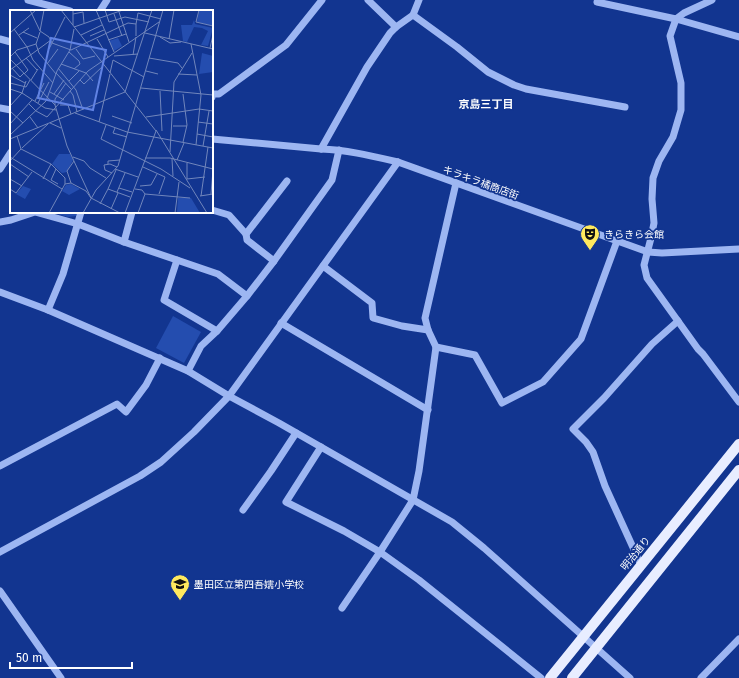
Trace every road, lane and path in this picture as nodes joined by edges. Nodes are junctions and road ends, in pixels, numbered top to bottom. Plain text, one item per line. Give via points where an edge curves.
1 (28, 0) edge
2 (107, 0) edge
3 (322, 0) edge
4 (368, 0) edge
5 (419, 0) edge
6 (707, 1) edge
7 (48, 2) edge
8 (597, 2) dead end
9 (68, 10) edge
10 (101, 10) edge
11 (413, 16) junction
12 (676, 19) junction
13 (396, 27) junction
14 (739, 37) edge
15 (0, 39) edge
16 (10, 42) edge
17 (213, 94) edge
18 (625, 107) dead end
19 (0, 108) edge
20 (10, 110) edge
21 (213, 139) edge
22 (321, 149) junction
23 (339, 150) junction
24 (10, 154) edge
25 (398, 162) junction
26 (0, 170) edge
27 (287, 181) dead end
28 (456, 183) junction
29 (213, 210) edge
30 (33, 213) edge
31 (40, 213) edge
32 (81, 213) edge
33 (132, 213) edge
34 (0, 222) edge
35 (78, 224) junction
36 (246, 234) junction
37 (617, 241) junction
38 (124, 242) junction
39 (739, 249) edge
40 (648, 252) junction
41 (177, 260) junction
42 (274, 261) junction
43 (323, 266) junction
44 (0, 292) edge
45 (247, 296) junction
46 (48, 310) junction
47 (678, 321) junction
48 (281, 323) junction
49 (428, 330) junction
50 (217, 331) junction
51 (436, 347) junction
52 (160, 358) junction
53 (188, 371) junction
54 (229, 396) junction
55 (739, 402) edge
56 (428, 410) junction
57 (296, 432) junction
58 (739, 444) edge
59 (321, 447) junction
60 (0, 466) edge
61 (739, 470) edge
62 (413, 500) junction
63 (243, 510) dead end
64 (0, 552) edge
65 (380, 552) junction
66 (640, 565) junction
67 (0, 591) edge
68 (342, 608) dead end
69 (584, 636) junction
70 (739, 639) edge
71 (596, 648) junction
72 (61, 678) edge
73 (541, 678) edge
74 (550, 678) edge
75 (572, 678) edge
76 (630, 678) edge
77 (701, 678) edge

1 - 7 street
2 - 10 street
3 - 17 street via 286,45 219,94
4 - 13 street
5 - 11 street
6 - 12 street
7 - 9 street
8 - 12 street
11 - 13 street
11 - 18 street via 488,72 514,85
12 - 14 street
12 - 40 street via 670,36 681,83 681,110 673,137 653,178 654,223
13 - 22 street via 367,67
15 - 16 street
19 - 20 street
21 - 22 street, キラキラ橘商店街
22 - 23 street, キラキラ橘商店街
23 - 25 street, キラキラ橘商店街
23 - 42 street via 332,180
24 - 26 street
25 - 28 street, キラキラ橘商店街
25 - 43 street
27 - 36 street
28 - 37 street, キラキラ橘商店街
28 - 49 street via 425,318
29 - 36 street via 229,215
30 - 34 street
31 - 35 street
32 - 35 street
33 - 38 street
35 - 38 street
35 - 46 street via 63,274
36 - 42 street via 247,240
37 - 40 street, キラキラ橘商店街
37 - 51 street via 581,339 543,382 502,403 475,355
38 - 41 street
39 - 40 street, キラキラ橘商店街
40 - 47 street via 644,266 647,278
41 - 45 street via 218,274
41 - 50 street via 164,300
42 - 45 street
43 - 48 street
43 - 49 street via 372,303 373,318
44 - 46 street
45 - 50 street
46 - 52 street
47 - 55 street
47 - 66 street via 652,344 573,429 593,452
48 - 54 street
48 - 56 street
49 - 51 street
50 - 53 street via 201,346
51 - 56 street
52 - 53 street
52 - 60 street via 146,385 126,412 117,404
53 - 54 street
54 - 57 street
54 - 64 street via 161,462
56 - 62 street
57 - 59 street
57 - 63 street
58 - 66 main road, 明治通り
59 - 62 street
59 - 65 street via 286,502
61 - 71 main road
62 - 65 street
62 - 69 street via 452,522
65 - 68 street
65 - 73 street
66 - 69 main road, 明治通り
67 - 72 street
69 - 71 street
69 - 74 main road, 明治通り
70 - 77 street
71 - 75 main road
71 - 76 street

